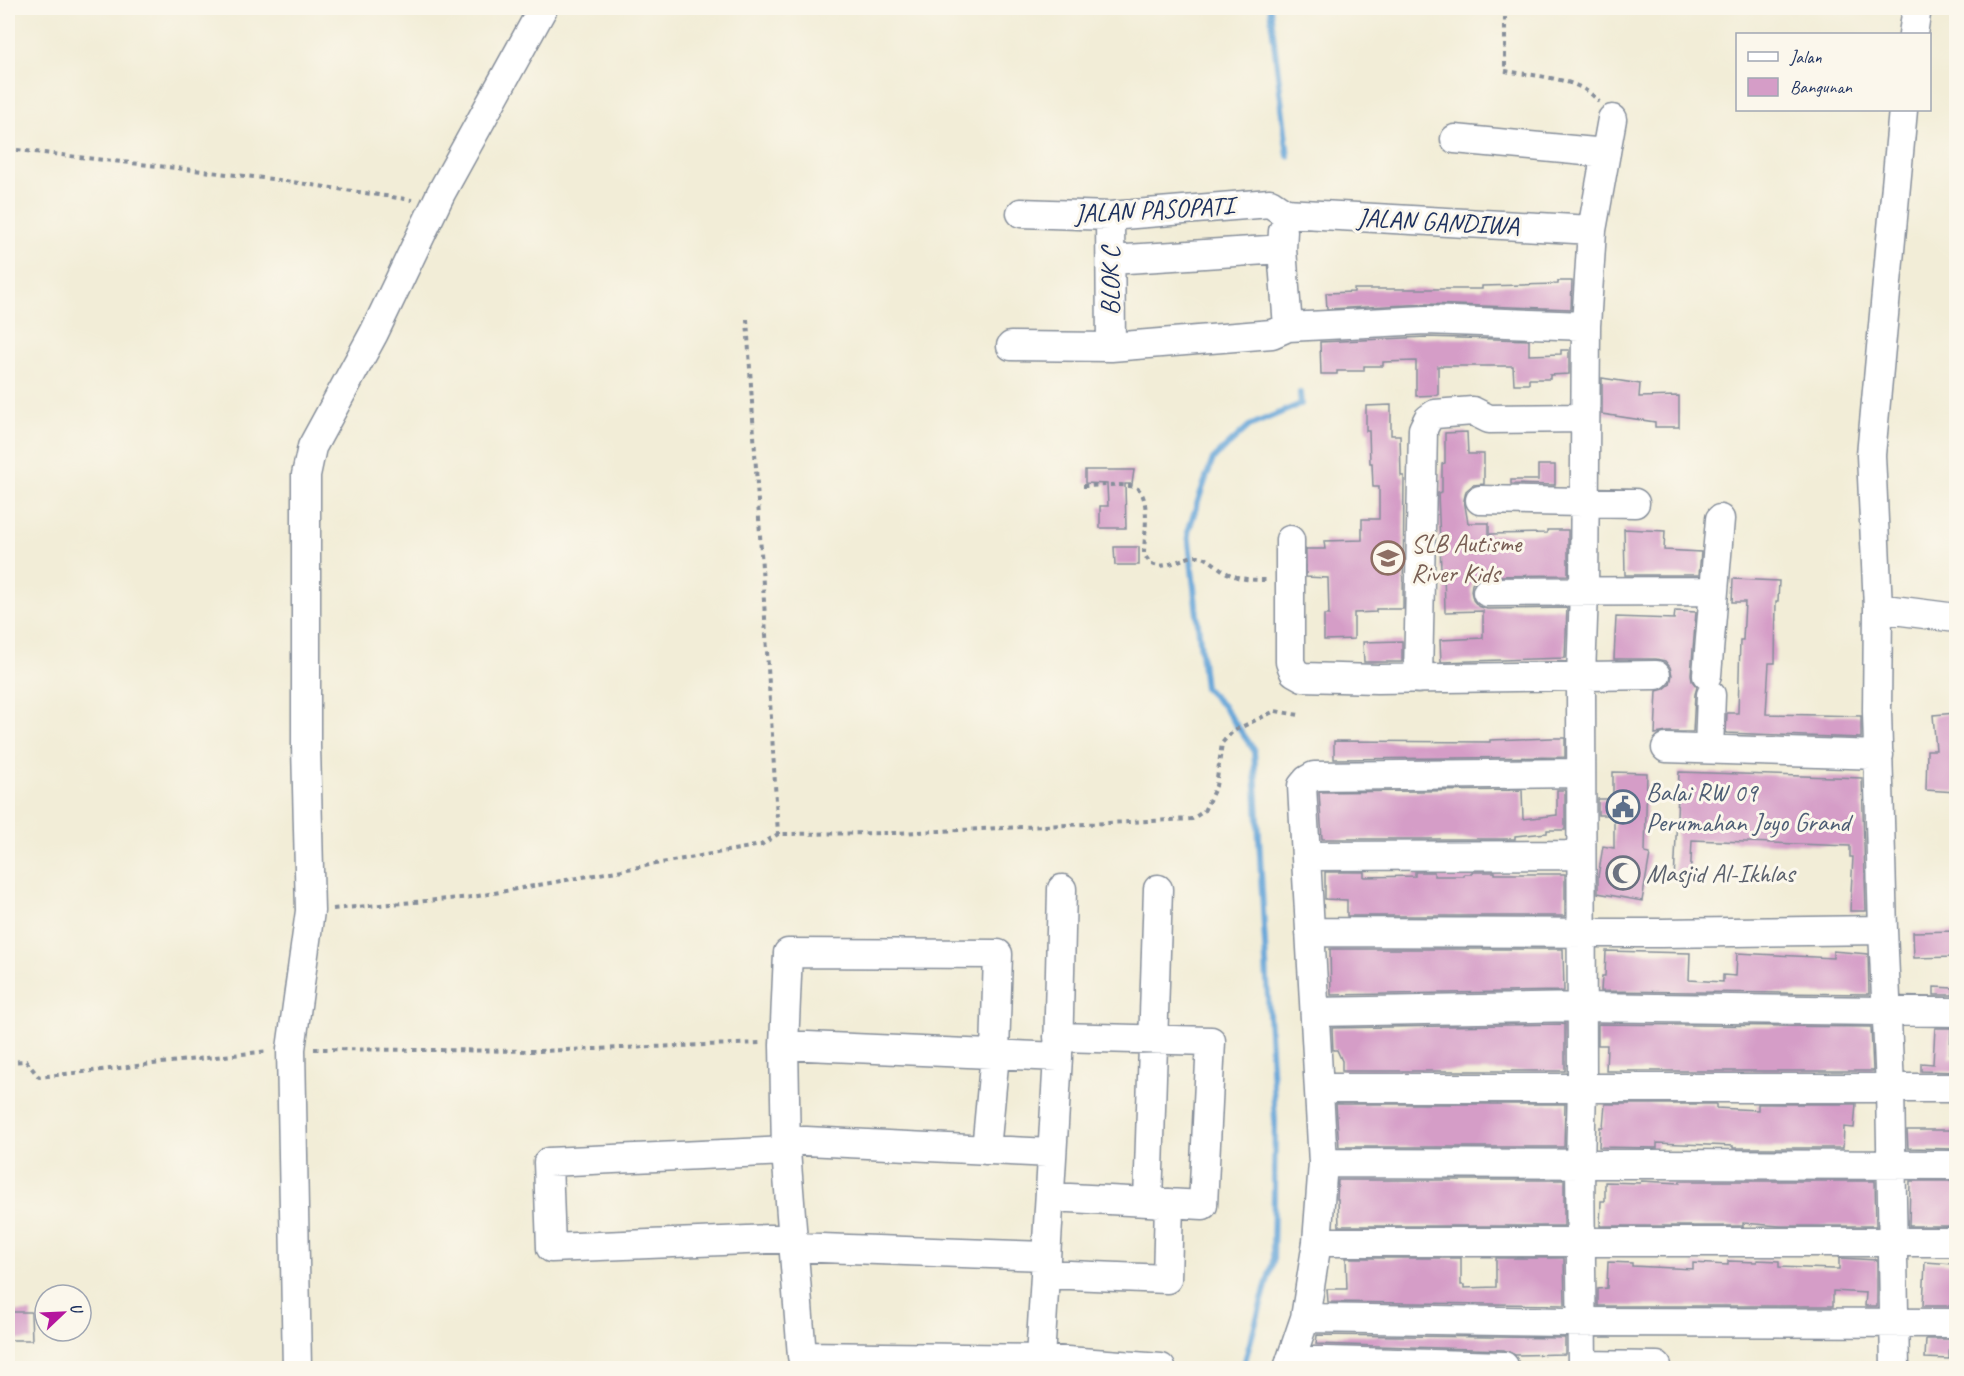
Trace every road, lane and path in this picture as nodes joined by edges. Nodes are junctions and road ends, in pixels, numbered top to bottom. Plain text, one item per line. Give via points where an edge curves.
1 (543, 8) edge
2 (1505, 8) edge
3 (1917, 8) edge
4 (1913, 33) edge
5 (1903, 111) edge
6 (1612, 119) joint
7 (1455, 139) dead end
8 (8, 149) edge
9 (1606, 153) junction
10 (436, 203) junction
11 (1020, 213) dead end
12 (1285, 213) junction
13 (1110, 216) junction
14 (1592, 230) junction
15 (1282, 249) junction
16 (1111, 260) junction
17 (747, 319) dead end
18 (1586, 326) junction
19 (1288, 327) junction
20 (1011, 346) dead end
21 (1111, 347) junction
22 (1585, 418) junction
23 (1083, 486) dead end
24 (1480, 500) dead end
25 (1585, 502) junction
26 (1635, 503) dead end
27 (1720, 519) dead end
28 (1290, 540) dead end
29 (1289, 580) junction
30 (1584, 591) junction
31 (1714, 591) junction
32 (1487, 592) dead end
33 (1878, 608) junction
34 (1956, 618) edge
35 (1581, 675) junction
36 (1656, 675) dead end
37 (1418, 679) junction
38 (1299, 715) dead end
39 (1666, 748) dead end
40 (1709, 749) junction
41 (1879, 755) junction
42 (1581, 773) junction
43 (778, 834) junction
44 (1581, 855) junction
45 (1306, 856) junction
46 (1062, 889) dead end
47 (1158, 889) dead end
48 (310, 911) junction
49 (1883, 930) junction
50 (1310, 932) junction
51 (1582, 932) junction
52 (1581, 1007) junction
53 (1315, 1012) junction
54 (1887, 1012) junction
55 (1956, 1012) edge
56 (1153, 1038) junction
57 (773, 1044) junction
58 (1058, 1047) junction
59 (291, 1049) junction
60 (995, 1054) junction
61 (8, 1062) edge
62 (1582, 1087) junction
63 (1320, 1088) junction
64 (1890, 1088) junction
65 (1956, 1088) edge
66 (786, 1145) junction
67 (986, 1150) junction
68 (1052, 1153) junction
69 (1323, 1163) junction
70 (1580, 1163) junction
71 (1891, 1164) junction
72 (1956, 1164) edge
73 (1050, 1197) junction
74 (1159, 1202) junction
75 (1580, 1241) junction
76 (1317, 1242) junction
77 (1893, 1242) junction
78 (1956, 1242) edge
79 (793, 1243) junction
80 (1046, 1265) junction
81 (1305, 1318) junction
82 (1582, 1322) junction
83 (1894, 1322) junction
84 (1956, 1323) edge
85 (1040, 1359) junction
86 (1290, 1364) edge
87 (1504, 1366) dead end
88 (1657, 1366) dead end
89 (1582, 1367) edge
90 (297, 1368) edge
91 (1161, 1368) edge
92 (1895, 1368) edge

1 - 10 street
2 - 6 path via 1505,71 1574,83 1595,96
3 - 4 street
5 - 33 street via 1871,455
6 - 9 street
7 - 9 street
8 - 10 path via 272,179
9 - 14 street
10 - 48 street via 374,333 312,447 306,475
11 - 13 street, JALAN PASOPATI
12 - 13 street, JALAN PASOPATI via 1270,203
12 - 14 street, JALAN GANDIWA
12 - 15 street
13 - 16 street, BLOK C
14 - 18 street
15 - 16 street
15 - 19 street
16 - 21 street, BLOK C
17 - 43 path
18 - 19 street via 1426,320
18 - 22 street
19 - 21 street via 1272,334
20 - 21 street
22 - 25 street
22 - 37 street via 1489,419 1473,411 1435,414 1428,419 1424,429
23 - 29 path via 1138,489 1146,507 1144,553 1160,567 1197,556 1245,580
24 - 25 street
25 - 26 street
25 - 30 street
27 - 31 street
28 - 29 street
29 - 37 street via 1290,662 1294,672 1303,677
30 - 31 street
30 - 32 street
30 - 35 street
31 - 40 street
33 - 34 street
33 - 41 street
35 - 36 street
35 - 37 street
35 - 42 street
38 - 43 path via 1275,711 1233,731 1222,743 1216,786 1204,811 1192,819
39 - 40 street
40 - 41 street
41 - 49 street
42 - 44 street
42 - 45 street via 1314,776 1302,786
43 - 48 path via 761,845 472,897
44 - 45 street
44 - 51 street
45 - 50 street
46 - 58 street
47 - 56 street
48 - 59 street
49 - 51 street
49 - 54 street
50 - 51 street
50 - 53 street
51 - 52 street
52 - 53 street
52 - 54 street
52 - 62 street
53 - 63 street
54 - 55 street
54 - 64 street
56 - 58 street
56 - 74 street
56 - 74 street via 1210,1041 1203,1205
57 - 59 path via 539,1051
57 - 60 street
57 - 60 street via 788,953 998,954
57 - 66 street
58 - 60 street
58 - 68 street
59 - 61 path via 39,1077 26,1061
59 - 90 street
60 - 67 street
62 - 63 street
62 - 64 street
62 - 70 street
63 - 69 street
64 - 65 street
64 - 71 street
66 - 67 street
66 - 79 street
66 - 79 street via 548,1162 552,1248
67 - 68 street
68 - 73 street
69 - 70 street
69 - 76 street
70 - 71 street
70 - 75 street
71 - 72 street
71 - 77 street
73 - 74 street
73 - 80 street
74 - 80 street via 1167,1279
75 - 76 street
75 - 77 street
75 - 82 street
76 - 81 street
77 - 78 street
77 - 83 street
79 - 80 street
79 - 85 street via 802,1356
80 - 85 street
81 - 82 street
81 - 86 street
82 - 83 street
82 - 89 street
83 - 84 street
83 - 92 street
85 - 91 street
86 - 87 street
88 - 89 street

